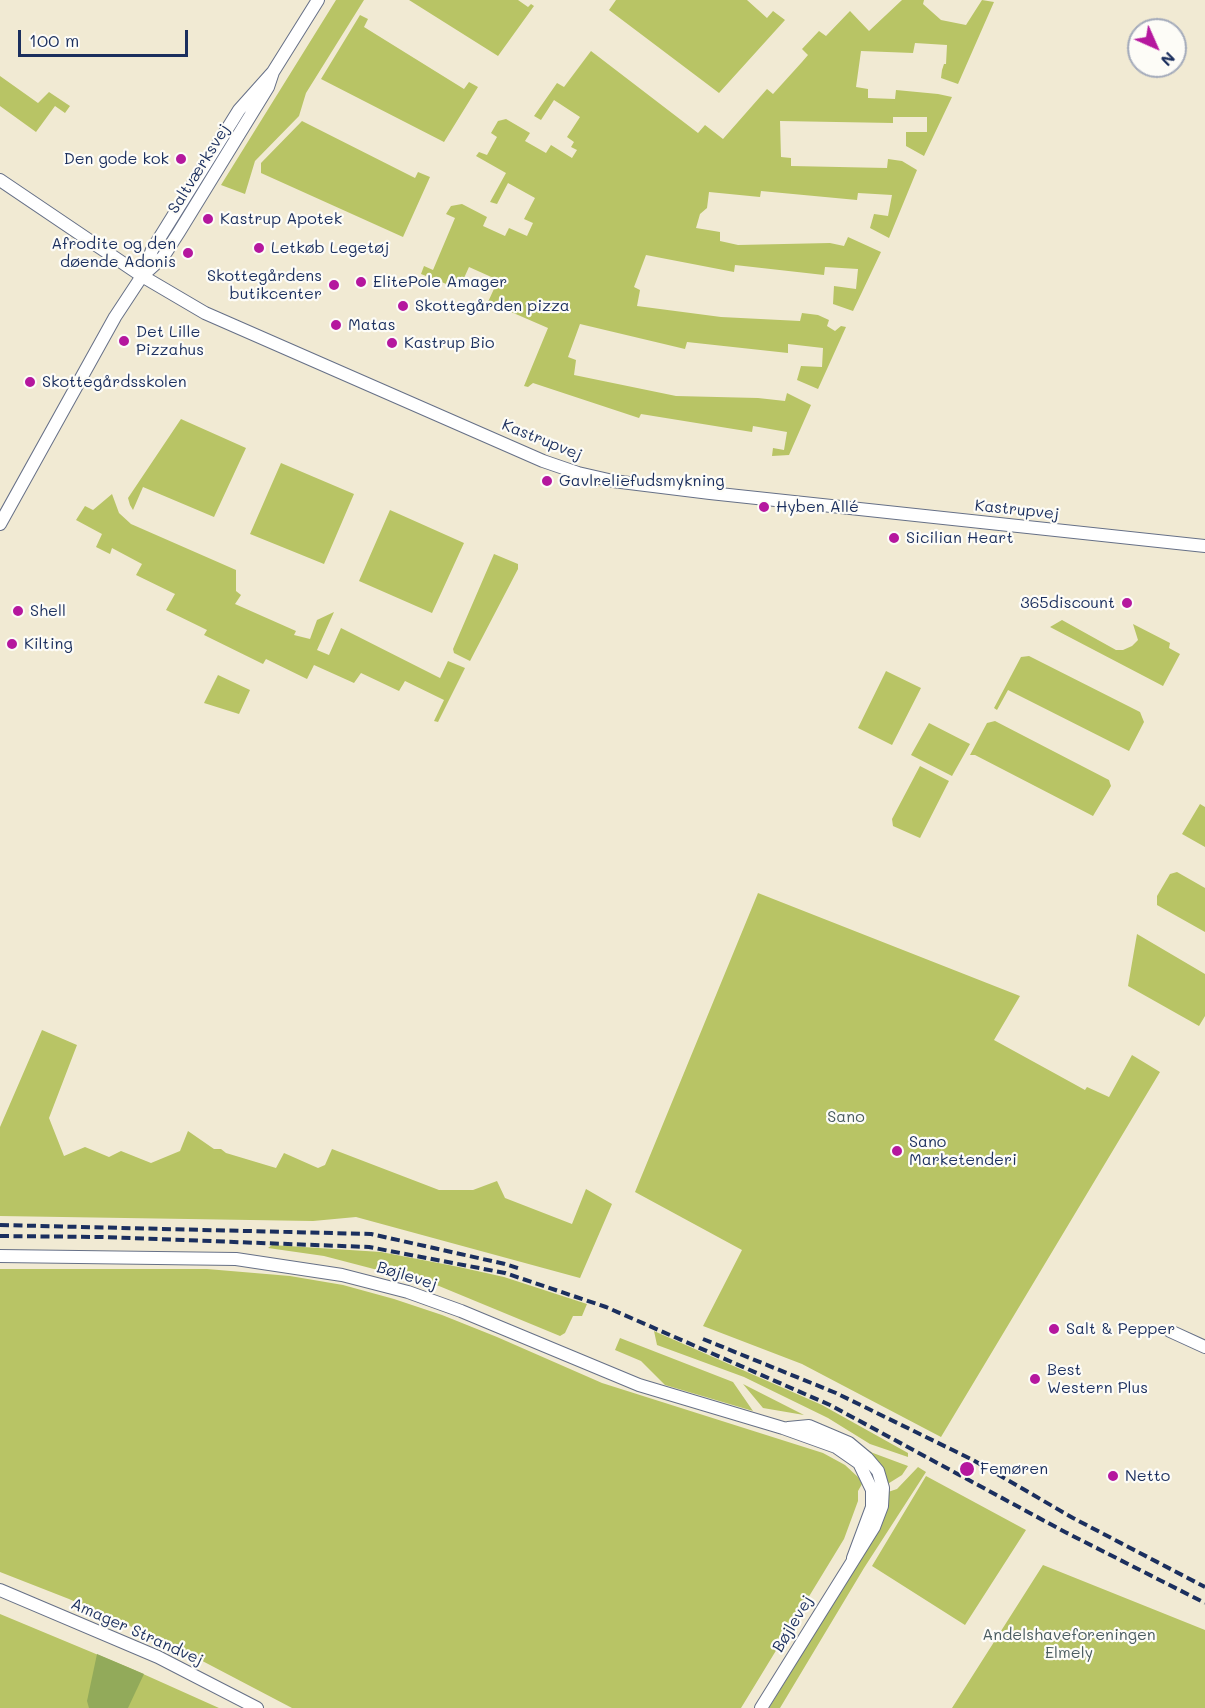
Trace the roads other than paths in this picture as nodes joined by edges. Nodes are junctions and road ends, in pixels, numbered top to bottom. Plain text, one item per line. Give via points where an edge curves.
1 (318, 0) edge
2 (0, 180) edge
3 (142, 276) junction
4 (0, 524) edge
5 (1205, 546) edge
6 (0, 1256) edge
7 (1170, 1331) dead end
8 (1205, 1347) edge
9 (0, 1590) edge
10 (257, 1708) edge
11 (761, 1708) edge

1 - 3 street, Saltværksvej via 163,257
2 - 3 street, Kastrupvej
3 - 4 street, Saltværksvej
3 - 5 street, Kastrupvej via 244,331 578,473 710,493
6 - 11 street, Bøjlevej via 236,1259 342,1275 461,1311 639,1385 783,1428 809,1426 849,1443 878,1472 883,1488 882,1506 874,1527
7 - 8 street
9 - 10 street, Amager Strandvej via 158,1657

